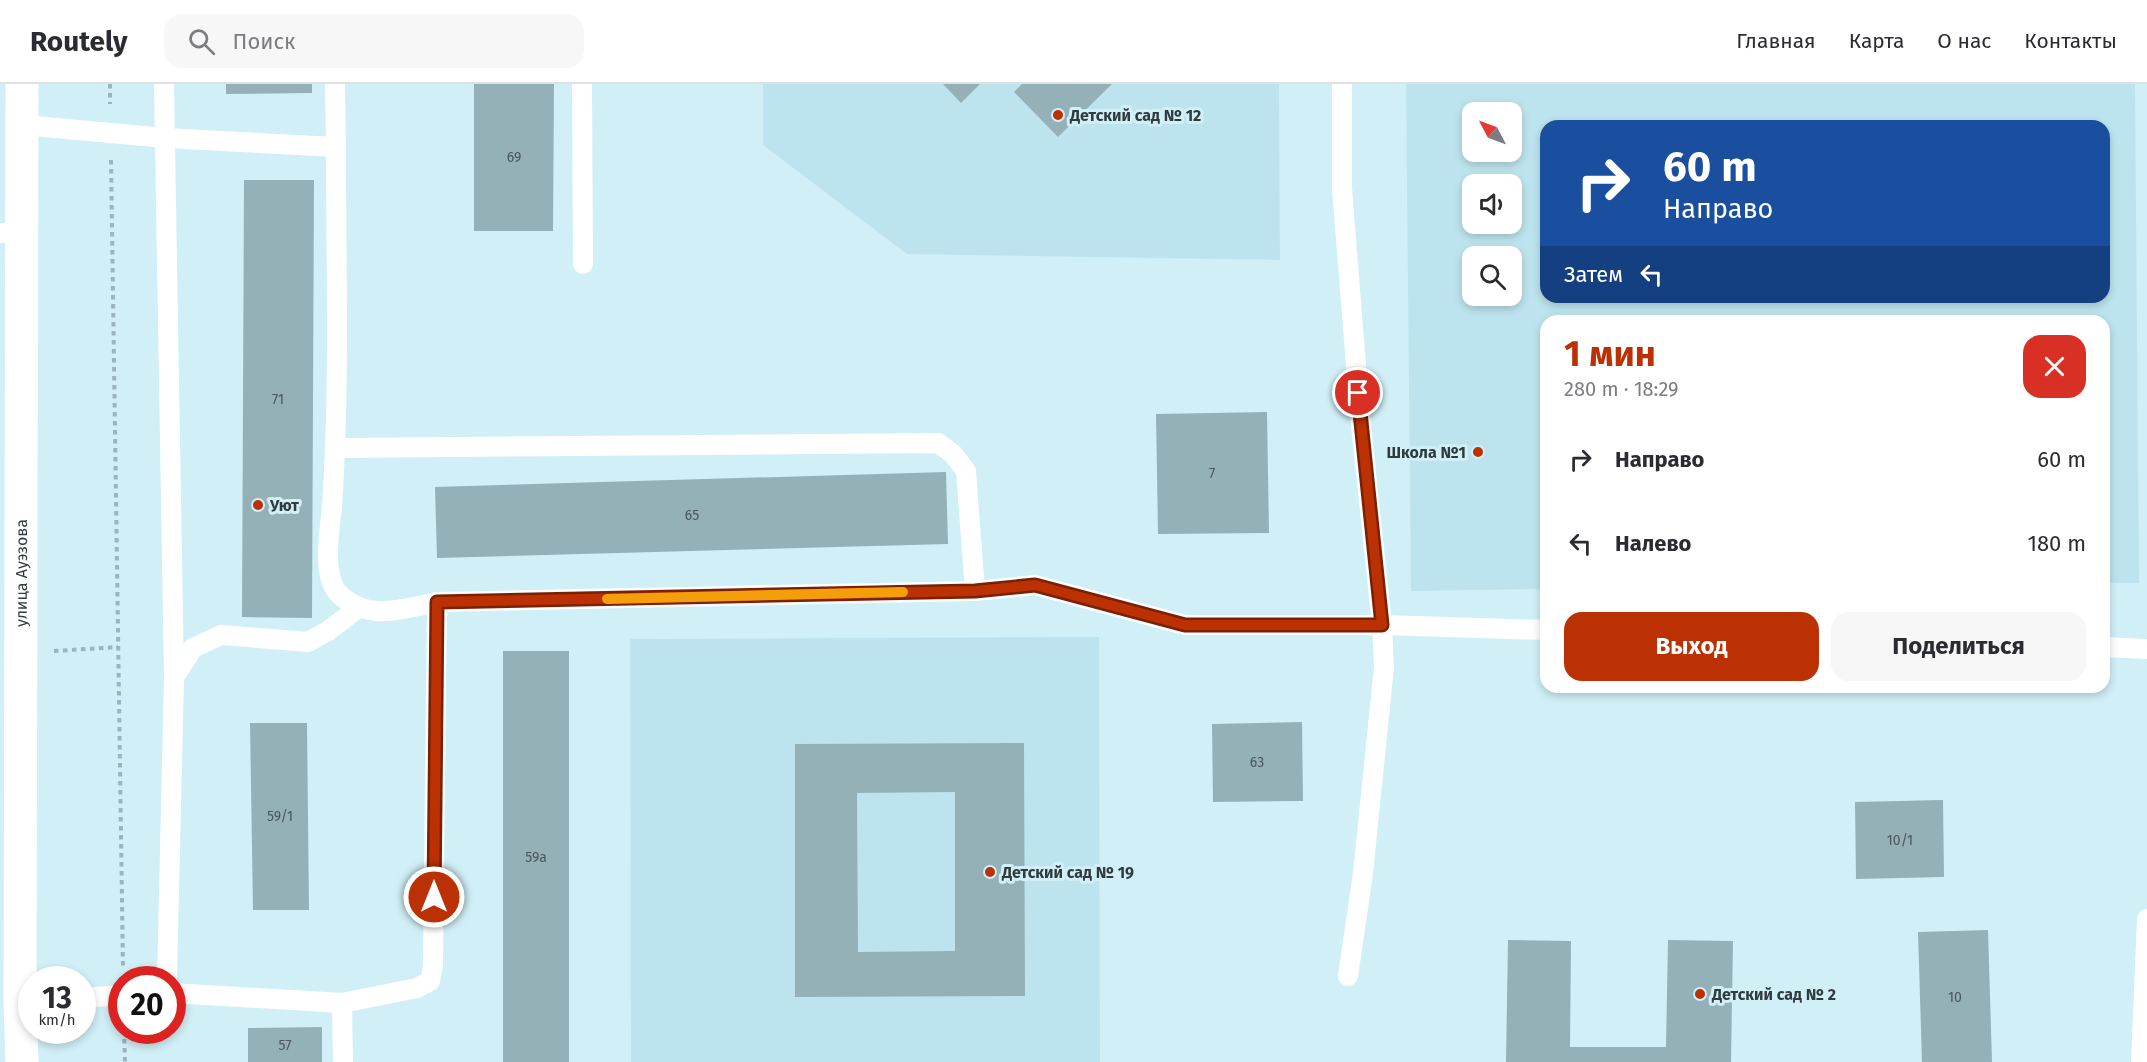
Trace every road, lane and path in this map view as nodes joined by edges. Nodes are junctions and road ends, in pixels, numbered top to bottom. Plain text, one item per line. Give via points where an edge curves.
1 (22, 84) edge
2 (110, 84) edge
3 (164, 84) edge
4 (335, 84) edge
5 (582, 84) edge
6 (1342, 84) edge
7 (22, 124) junction
8 (110, 133) junction
9 (165, 138) junction
10 (336, 147) junction
11 (11, 233) edge
12 (584, 264) dead end
13 (336, 448) junction
14 (975, 591) junction
15 (437, 602) junction
16 (358, 608) junction
17 (1382, 625) junction
18 (1540, 630) edge
19 (118, 647) junction
20 (2110, 647) edge
21 (2147, 649) edge
22 (21, 653) junction
23 (174, 677) junction
24 (10, 688) edge
25 (2147, 920) edge
26 (24, 966) edge
27 (123, 966) edge
28 (168, 966) edge
29 (1348, 976) dead end
30 (186, 994) edge
31 (342, 1003) junction
32 (23, 1044) edge
33 (124, 1044) edge
34 (22, 1062) edge
35 (125, 1062) edge
36 (343, 1062) edge
37 (2140, 1062) edge

1 - 7 street, улица Ауэзова
2 - 8 path
3 - 9 lane
4 - 10 lane
5 - 12 lane
6 - 17 lane via 1342,188
7 - 8 lane
7 - 11 street, улица Ауэзова
8 - 9 lane
8 - 19 path
9 - 10 lane
9 - 23 lane
10 - 13 lane
11 - 22 street, улица Ауэзова
13 - 14 lane via 938,444 953,454 966,471
13 - 16 lane via 328,571 338,593
14 - 15 lane
14 - 17 lane via 1035,585 1185,625
15 - 16 lane via 385,613
15 - 31 lane via 434,965 430,981 417,988
16 - 23 lane via 308,642 221,635 193,648
17 - 18 lane
17 - 29 lane via 1384,667
19 - 22 path
19 - 27 path
20 - 21 lane
22 - 24 street, улица Ауэзова
23 - 28 lane
24 - 26 street, улица Ауэзова
25 - 37 lane
30 - 31 lane
31 - 36 lane
32 - 34 street, улица Ауэзова
33 - 35 path

